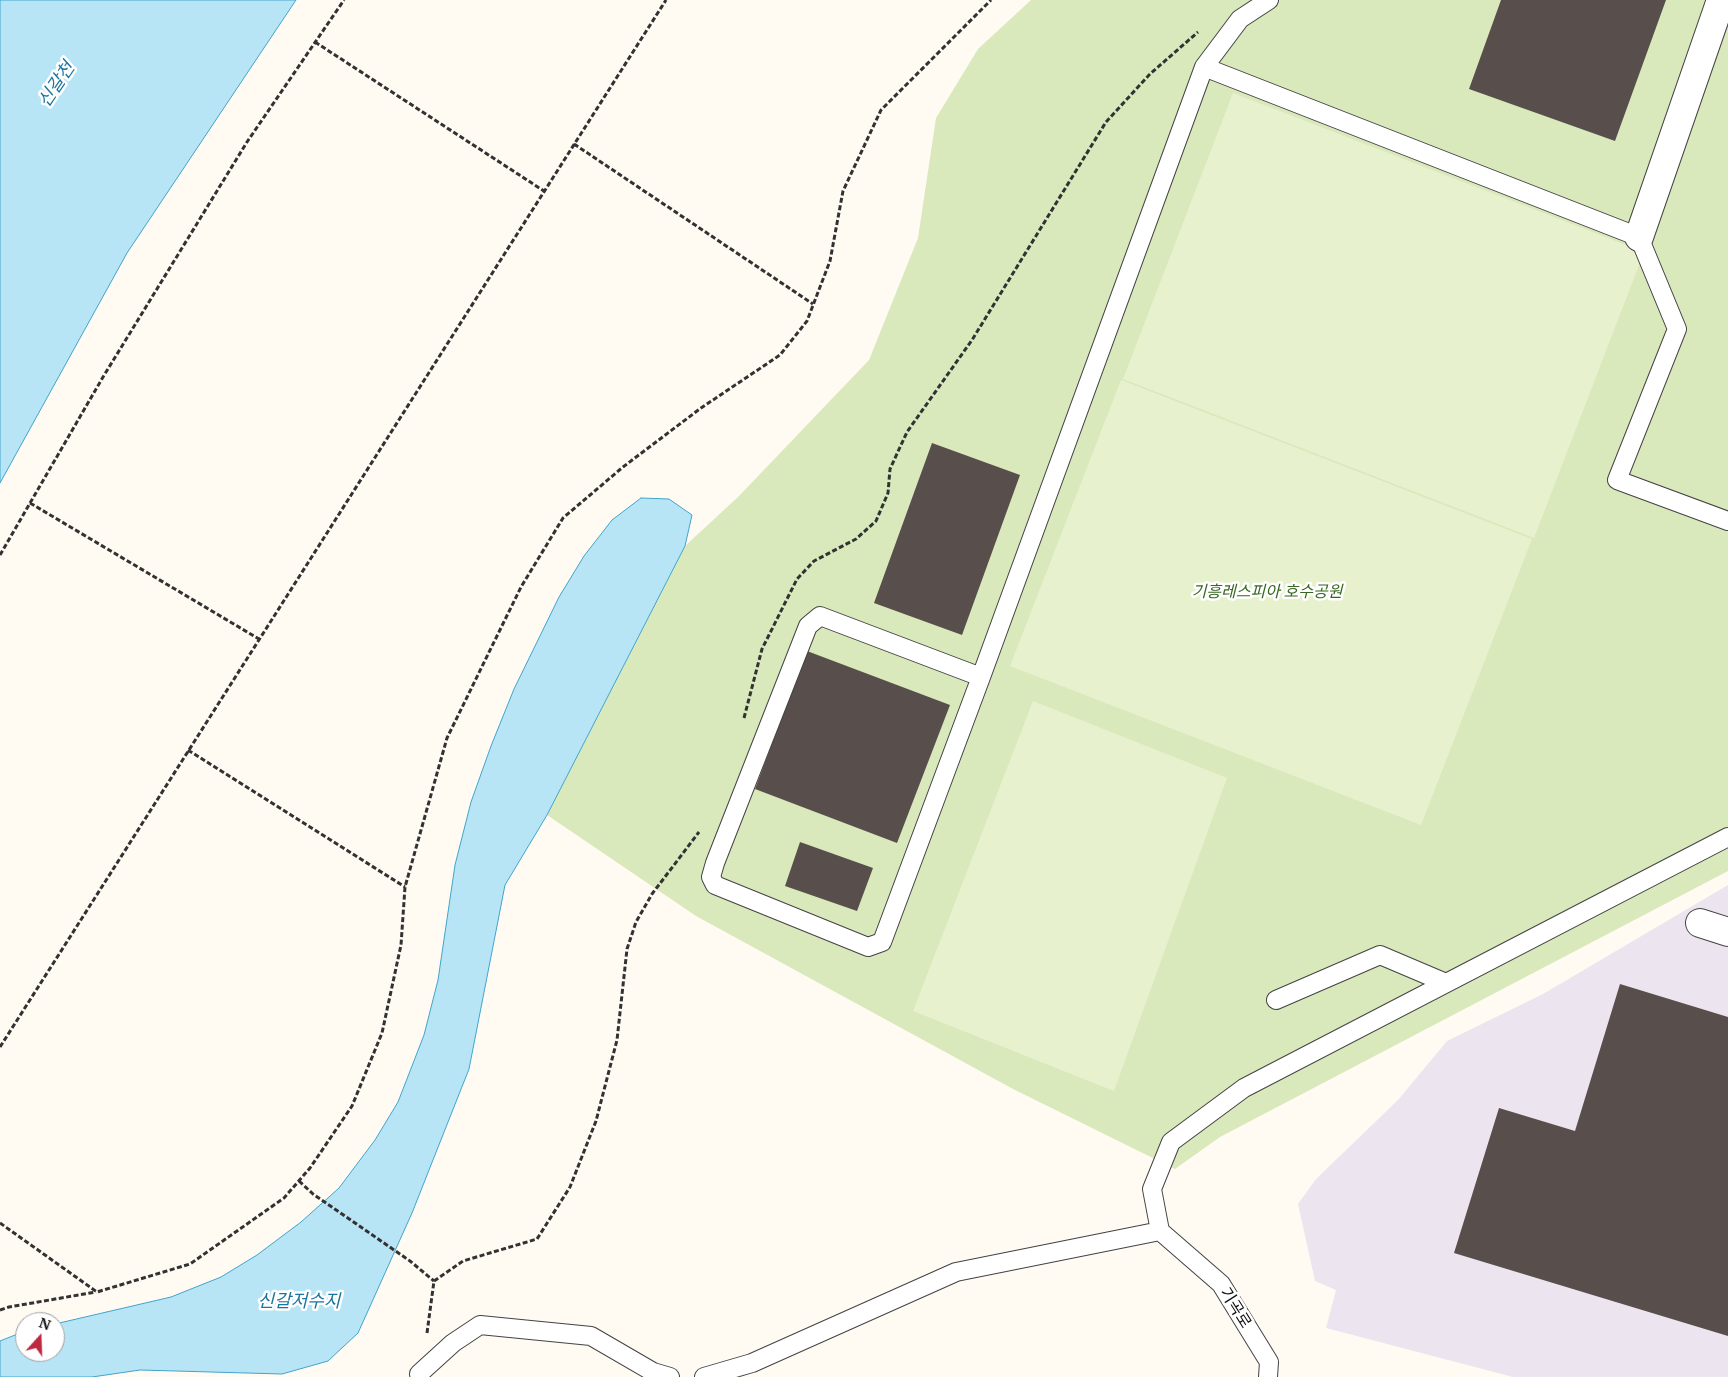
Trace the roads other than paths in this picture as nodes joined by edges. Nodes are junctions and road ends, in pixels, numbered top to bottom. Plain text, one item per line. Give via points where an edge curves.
1 (1269, 0) edge
2 (1721, 0) edge
3 (1204, 67) junction
4 (1639, 237) junction
5 (1728, 521) edge
6 (981, 677) junction
7 (1728, 837) edge
8 (1700, 923) dead end
9 (1728, 932) edge
10 (1446, 983) junction
11 (1276, 1000) dead end
12 (1160, 1231) junction
13 (419, 1374) dead end
14 (670, 1377) edge
15 (704, 1377) edge
16 (1268, 1377) edge

1 - 3 lane via 1240,19
2 - 4 street
3 - 4 lane
3 - 6 lane
4 - 5 lane via 1677,329 1616,480
6 - 6 lane via 882,942 868,947 715,886 711,876 714,864 808,626 820,616
7 - 10 lane
8 - 9 street
10 - 11 lane via 1380,955
10 - 12 lane via 1244,1088 1171,1142 1152,1189
12 - 15 lane via 956,1272 752,1363
12 - 16 lane, 기곡로 via 1221,1284 1269,1362
13 - 14 lane via 453,1343 480,1325 591,1336 653,1372

